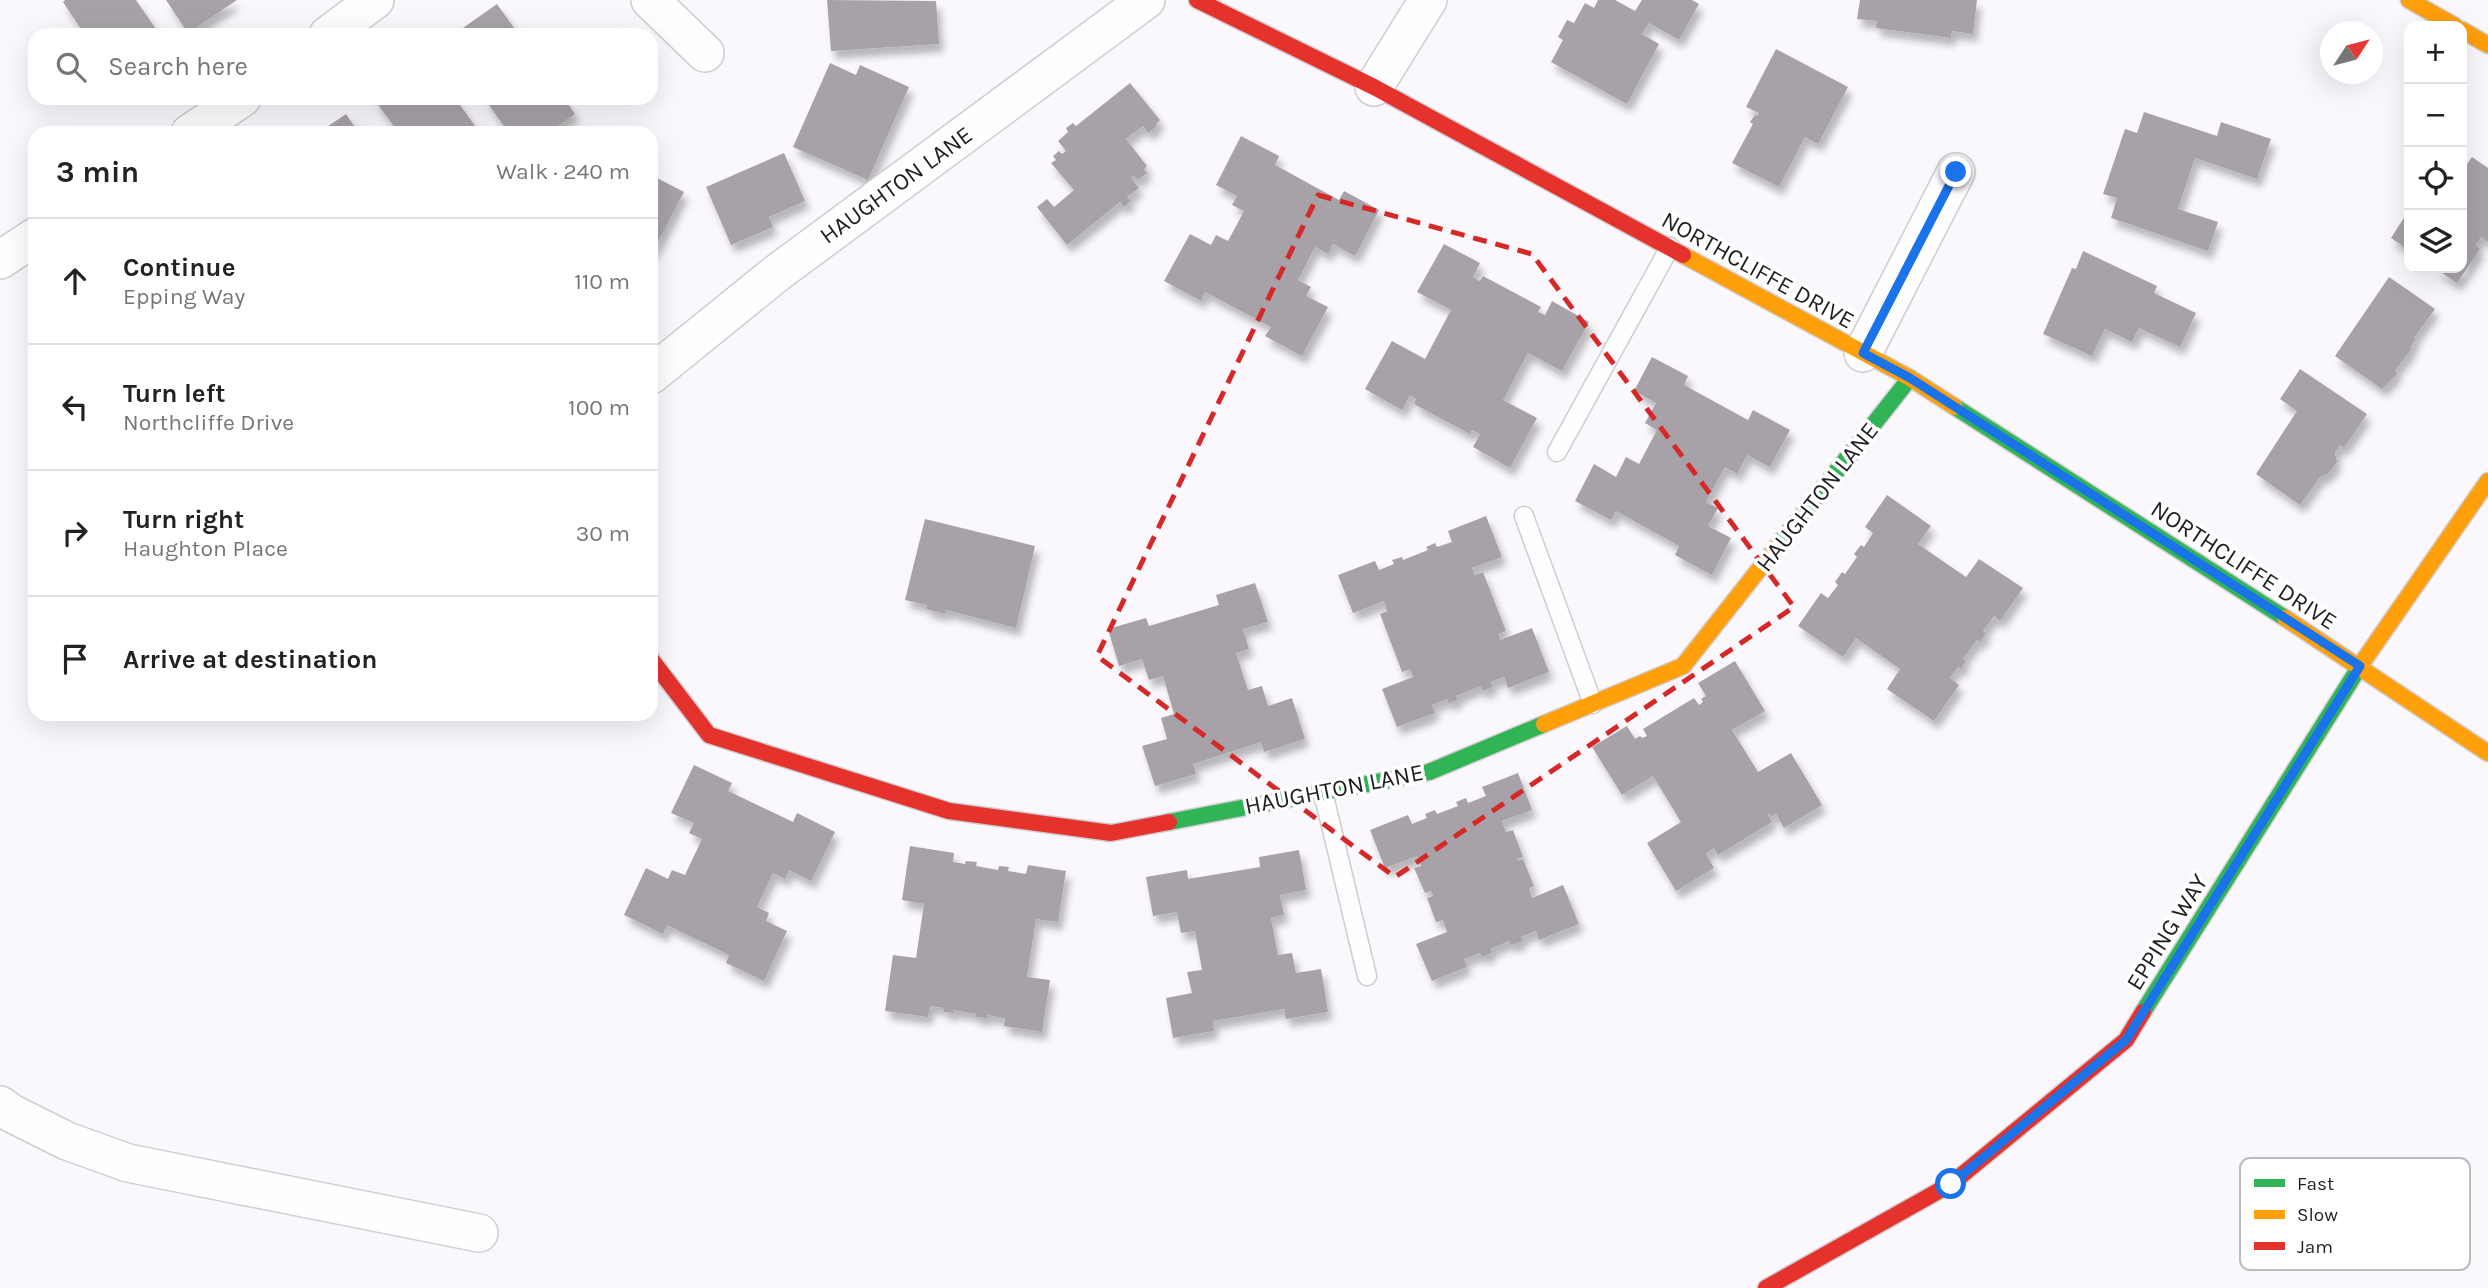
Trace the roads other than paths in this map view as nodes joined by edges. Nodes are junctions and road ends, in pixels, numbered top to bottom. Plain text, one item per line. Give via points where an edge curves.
1 (375, 0) edge
2 (650, 0) edge
3 (1146, 0) edge
4 (1197, 0) edge
5 (1429, 0) edge
6 (2409, 0) edge
7 (2446, 21) edge
8 (337, 28) edge
9 (2467, 33) edge
10 (2488, 45) edge
11 (705, 53) dead end
12 (1374, 87) junction
13 (232, 105) edge
14 (200, 126) edge
15 (1956, 172) dead end
16 (28, 242) edge
17 (1670, 247) junction
18 (0, 260) edge
19 (1863, 353) junction
20 (658, 369) edge
21 (1910, 378) junction
22 (1557, 452) dead end
23 (2488, 481) edge
24 (1524, 516) dead end
25 (2360, 666) junction
26 (658, 668) edge
27 (1593, 704) junction
28 (2488, 753) edge
29 (1323, 792) junction
30 (1367, 976) dead end
31 (1, 1107) edge
32 (479, 1234) dead end
33 (1766, 1288) edge

1 - 8 street
2 - 11 street
3 - 20 street, HAUGHTON LANE via 777,273
4 - 12 street, NORTHCLIFFE DRIVE
5 - 12 street
6 - 7 street
9 - 10 street
12 - 17 street, NORTHCLIFFE DRIVE
13 - 14 street
15 - 19 street
16 - 18 street
17 - 19 street, NORTHCLIFFE DRIVE
17 - 22 lane
19 - 21 street, NORTHCLIFFE DRIVE
21 - 25 street, NORTHCLIFFE DRIVE
21 - 27 street, HAUGHTON LANE via 1684,666
23 - 25 street, EPPING WAY
24 - 27 lane
25 - 28 street, NORTHCLIFFE DRIVE
25 - 33 street, EPPING WAY via 2126,1040 1951,1184
26 - 29 street, HAUGHTON LANE via 709,735 949,811 1111,833
27 - 29 street, HAUGHTON LANE via 1429,772
29 - 30 lane
31 - 32 street via 67,1141 128,1163

